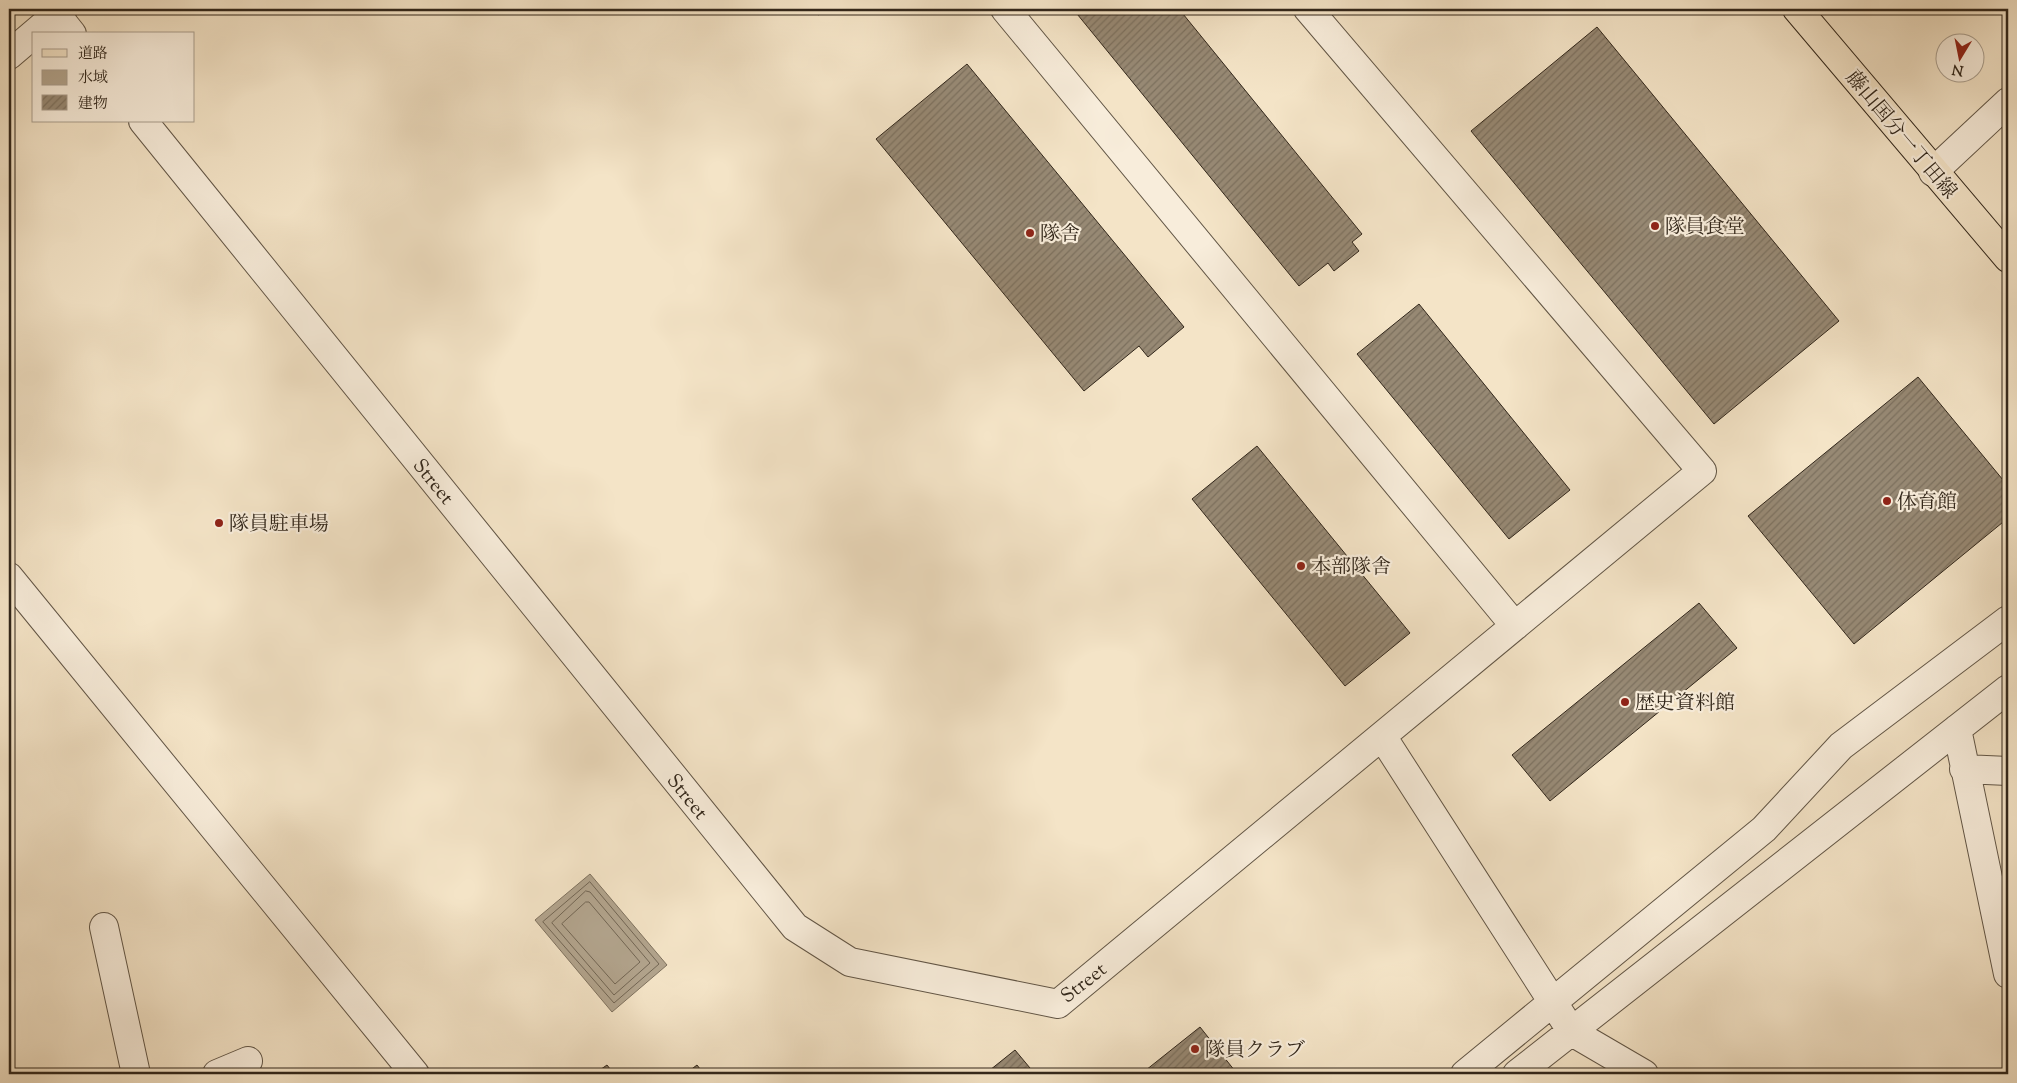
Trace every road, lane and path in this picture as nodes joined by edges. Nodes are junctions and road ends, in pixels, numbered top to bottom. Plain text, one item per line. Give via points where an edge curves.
1 (1005, 9) edge
2 (1308, 9) edge
3 (1797, 9) edge
4 (64, 19) edge
5 (44, 32) edge
6 (32, 40) edge
7 (9, 55) edge
8 (2008, 102) edge
9 (144, 122) edge
10 (1933, 172) junction
11 (2008, 258) edge
12 (9, 577) edge
13 (2008, 620) edge
14 (1515, 626) junction
15 (2008, 689) edge
16 (1957, 729) junction
17 (1382, 736) junction
18 (1964, 769) junction
19 (2008, 771) edge
20 (104, 927) dead end
21 (2008, 974) edge
22 (1554, 1003) junction
23 (1572, 1032) junction
24 (248, 1061) dead end
25 (1524, 1072) edge
26 (136, 1074) edge
27 (217, 1074) edge
28 (415, 1074) edge
29 (1465, 1074) edge
30 (1644, 1074) edge

1 - 14 street
2 - 14 street via 1702,471
3 - 10 main road, 藤山国分一丁田線
4 - 5 street
6 - 7 street
8 - 10 street
9 - 17 street, Street via 795,928 850,962 1058,1004
10 - 11 main road, 藤山国分一丁田線
12 - 28 street
13 - 22 street via 1841,746 1764,829
14 - 17 street
15 - 16 street
16 - 18 street
16 - 23 street
17 - 22 street
18 - 19 street
18 - 21 street
20 - 26 street
22 - 23 street
22 - 29 street
23 - 25 street
23 - 30 street
24 - 27 street

